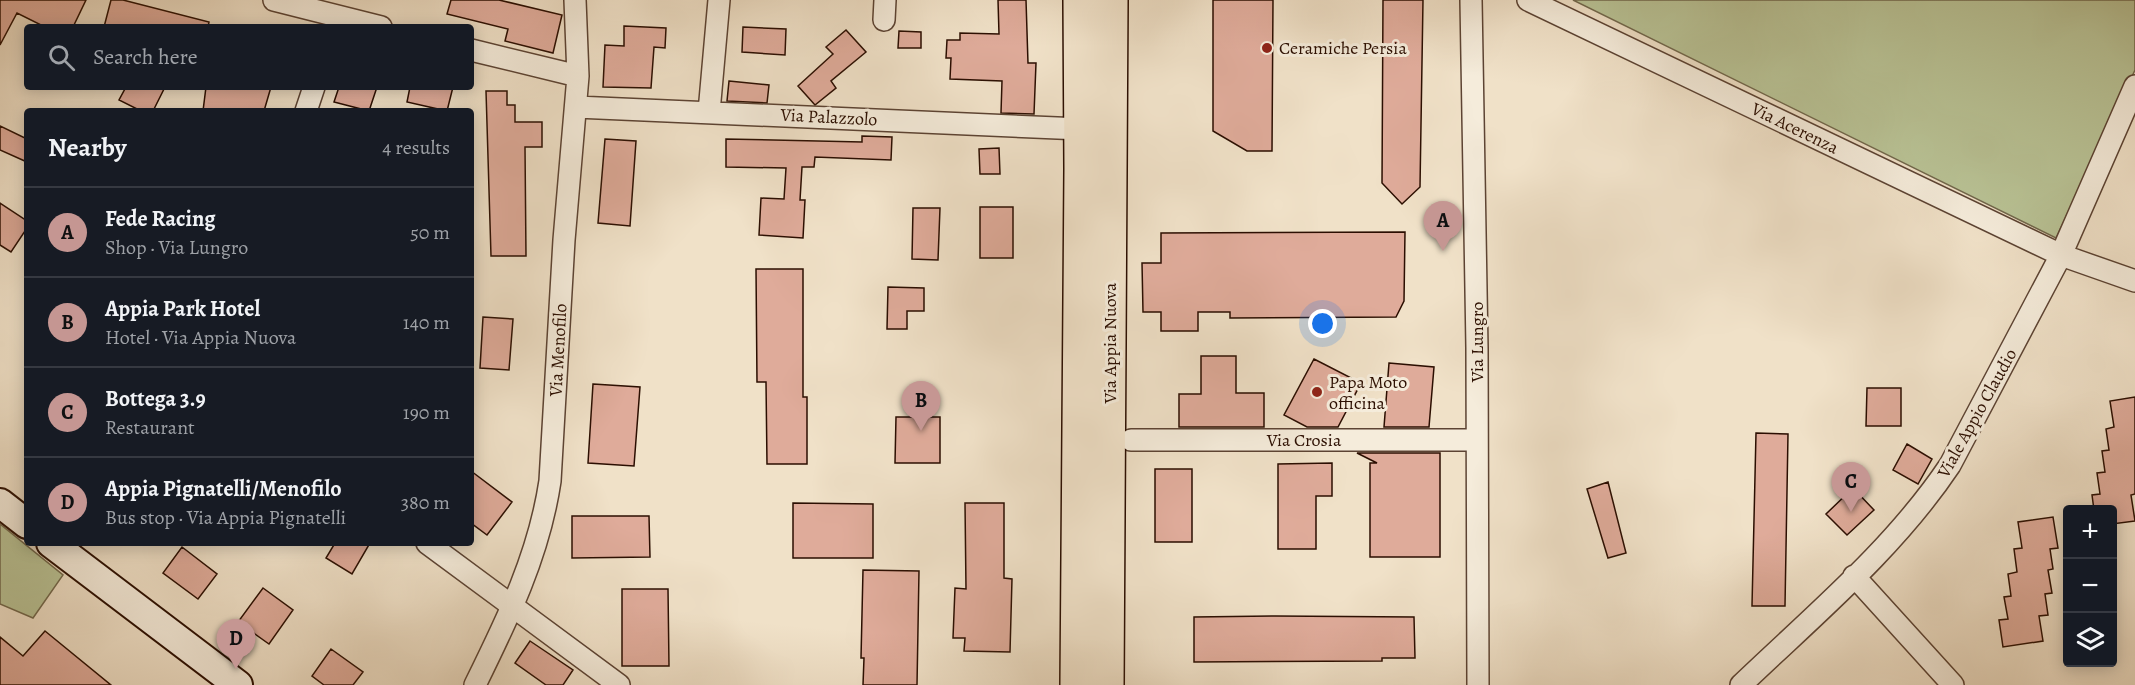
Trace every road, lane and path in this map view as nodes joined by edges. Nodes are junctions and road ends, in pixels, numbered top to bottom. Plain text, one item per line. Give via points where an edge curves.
1 (274, 0) edge
2 (575, 0) edge
3 (719, 0) edge
4 (1080, 0) edge
5 (1111, 0) edge
6 (1471, 0) edge
7 (1528, 0) edge
8 (335, 21) edge
9 (358, 24) edge
10 (474, 51) edge
11 (578, 76) junction
12 (2135, 86) edge
13 (313, 90) edge
14 (576, 106) junction
15 (307, 108) edge
16 (709, 112) junction
17 (1081, 129) junction
18 (2061, 255) junction
19 (2135, 281) edge
20 (1131, 440) dead end
21 (1477, 440) junction
22 (0, 503) edge
23 (24, 522) edge
24 (55, 546) edge
25 (431, 546) edge
26 (1854, 576) junction
27 (513, 605) junction
28 (238, 685) edge
29 (475, 685) edge
30 (619, 685) edge
31 (1077, 685) edge
32 (1107, 685) edge
33 (1478, 685) edge
34 (1741, 685) edge
35 (1953, 685) edge

1 - 8 street
2 - 11 street, Via Menofilo
3 - 16 street
4 - 17 main road, Via Appia Nuova
5 - 32 main road, Via Appia Nuova
6 - 21 street, Via Lungro
7 - 18 street, Via Acerenza
8 - 9 street
10 - 11 street
11 - 14 street, Via Menofilo
12 - 18 street, Viale Appio Claudio
13 - 15 street
14 - 16 street, Via Palazzolo
14 - 27 street, Via Menofilo via 550,481 534,555
16 - 17 street, Via Palazzolo
17 - 31 main road, Via Appia Nuova
18 - 19 street, Via Acerenza
18 - 26 street, Viale Appio Claudio via 1950,465 1912,515
20 - 21 street, Via Crosia
21 - 33 street, Via Lungro
22 - 23 main road
24 - 28 main road
25 - 27 street
26 - 34 street, Viale Appio Claudio
26 - 35 street
27 - 29 street, Via Menofilo
27 - 30 street

